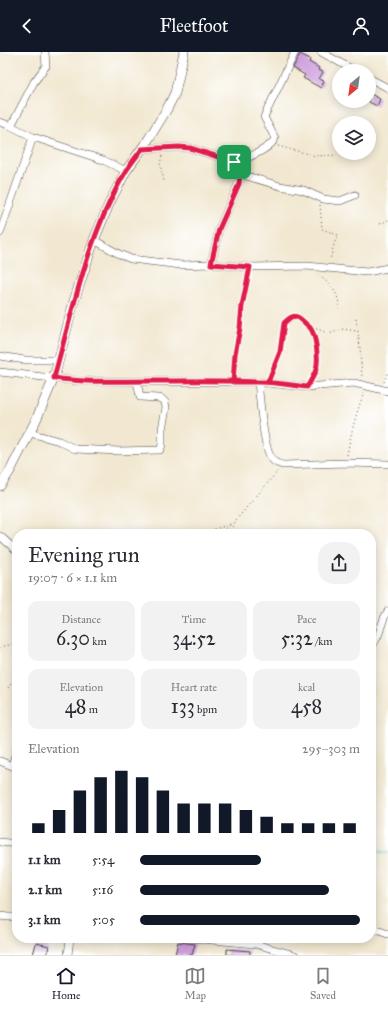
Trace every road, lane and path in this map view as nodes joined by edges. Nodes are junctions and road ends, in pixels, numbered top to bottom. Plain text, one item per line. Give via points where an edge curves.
1 (45, 52) edge
2 (184, 52) edge
3 (295, 52) edge
4 (321, 52) edge
5 (330, 54) edge
6 (345, 64) edge
7 (376, 82) edge
8 (388, 88) edge
9 (0, 122) edge
10 (12, 126) junction
11 (33, 137) junction
12 (270, 146) junction
13 (164, 148) junction
14 (142, 149) junction
15 (332, 155) edge
16 (234, 162) junction
17 (126, 171) junction
18 (240, 174) junction
19 (164, 181) dead end
20 (355, 195) dead end
21 (319, 197) junction
22 (388, 220) edge
23 (380, 224) dead end
24 (0, 233) edge
25 (94, 240) junction
26 (211, 264) junction
27 (307, 266) junction
28 (250, 267) junction
29 (326, 267) junction
30 (388, 268) edge
31 (339, 309) dead end
32 (356, 319) dead end
33 (312, 330) junction
34 (358, 331) junction
35 (0, 356) edge
36 (59, 360) junction
37 (0, 372) edge
38 (388, 372) edge
39 (54, 378) junction
40 (137, 381) junction
41 (233, 382) junction
42 (258, 382) junction
43 (268, 382) junction
44 (362, 384) junction
45 (307, 387) junction
46 (385, 390) edge
47 (30, 433) junction
48 (346, 463) junction
49 (388, 464) edge
50 (283, 465) junction
51 (0, 486) edge
52 (235, 521) junction
53 (232, 524) junction
54 (215, 529) edge
55 (226, 529) edge
56 (231, 529) edge
57 (0, 536) edge
58 (12, 547) edge
59 (388, 611) edge
60 (376, 639) edge
61 (12, 644) edge
62 (0, 647) edge
63 (12, 683) edge
64 (8, 688) dead end
65 (0, 761) edge
66 (12, 765) edge
67 (0, 842) edge
68 (12, 843) edge
69 (0, 916) edge
70 (12, 917) edge
71 (376, 930) edge
72 (388, 934) edge
73 (69, 943) edge
74 (244, 943) edge
75 (68, 955) edge
76 (295, 955) edge

1 - 10 street via 46,66 34,82
2 - 14 street via 175,93
3 - 12 street via 264,117 275,138
4 - 5 street
5 - 6 street
7 - 8 street
9 - 10 street
10 - 11 street
11 - 17 street via 103,160
11 - 24 street
12 - 15 path via 316,156
12 - 16 street
13 - 14 street
13 - 16 street via 190,148
13 - 19 path via 160,162
14 - 17 street
16 - 18 street
17 - 25 street
18 - 21 street via 303,190
18 - 26 street via 238,187 219,229
20 - 21 street via 340,200
21 - 29 path via 322,229 338,235
22 - 23 path
25 - 26 street via 131,259 181,265
25 - 36 street via 74,301
26 - 28 street
27 - 28 street
27 - 29 street
27 - 31 path via 329,283 339,299
28 - 41 path via 242,306
29 - 30 street via 367,272
32 - 34 path
33 - 34 path via 318,329 330,334 343,329
33 - 43 path via 297,316 285,322 280,352
33 - 45 path via 317,364
34 - 44 path
35 - 36 street via 25,360
36 - 39 street
37 - 39 street
38 - 46 path
39 - 40 street via 78,381
39 - 47 street
40 - 41 street
40 - 47 street via 140,397 158,398 165,402 160,450 75,449 59,441
41 - 42 street
42 - 43 street
42 - 50 street via 269,455 274,462
43 - 45 street
44 - 45 street
44 - 46 street
44 - 48 path via 364,391 351,432
47 - 51 street
48 - 49 street
48 - 50 street
50 - 52 path
52 - 53 path
52 - 56 path
53 - 54 path
53 - 55 path
57 - 58 street
59 - 60 street
61 - 62 path
63 - 64 path
65 - 66 street
67 - 68 street
69 - 70 street
71 - 72 street
73 - 75 street
74 - 76 street

